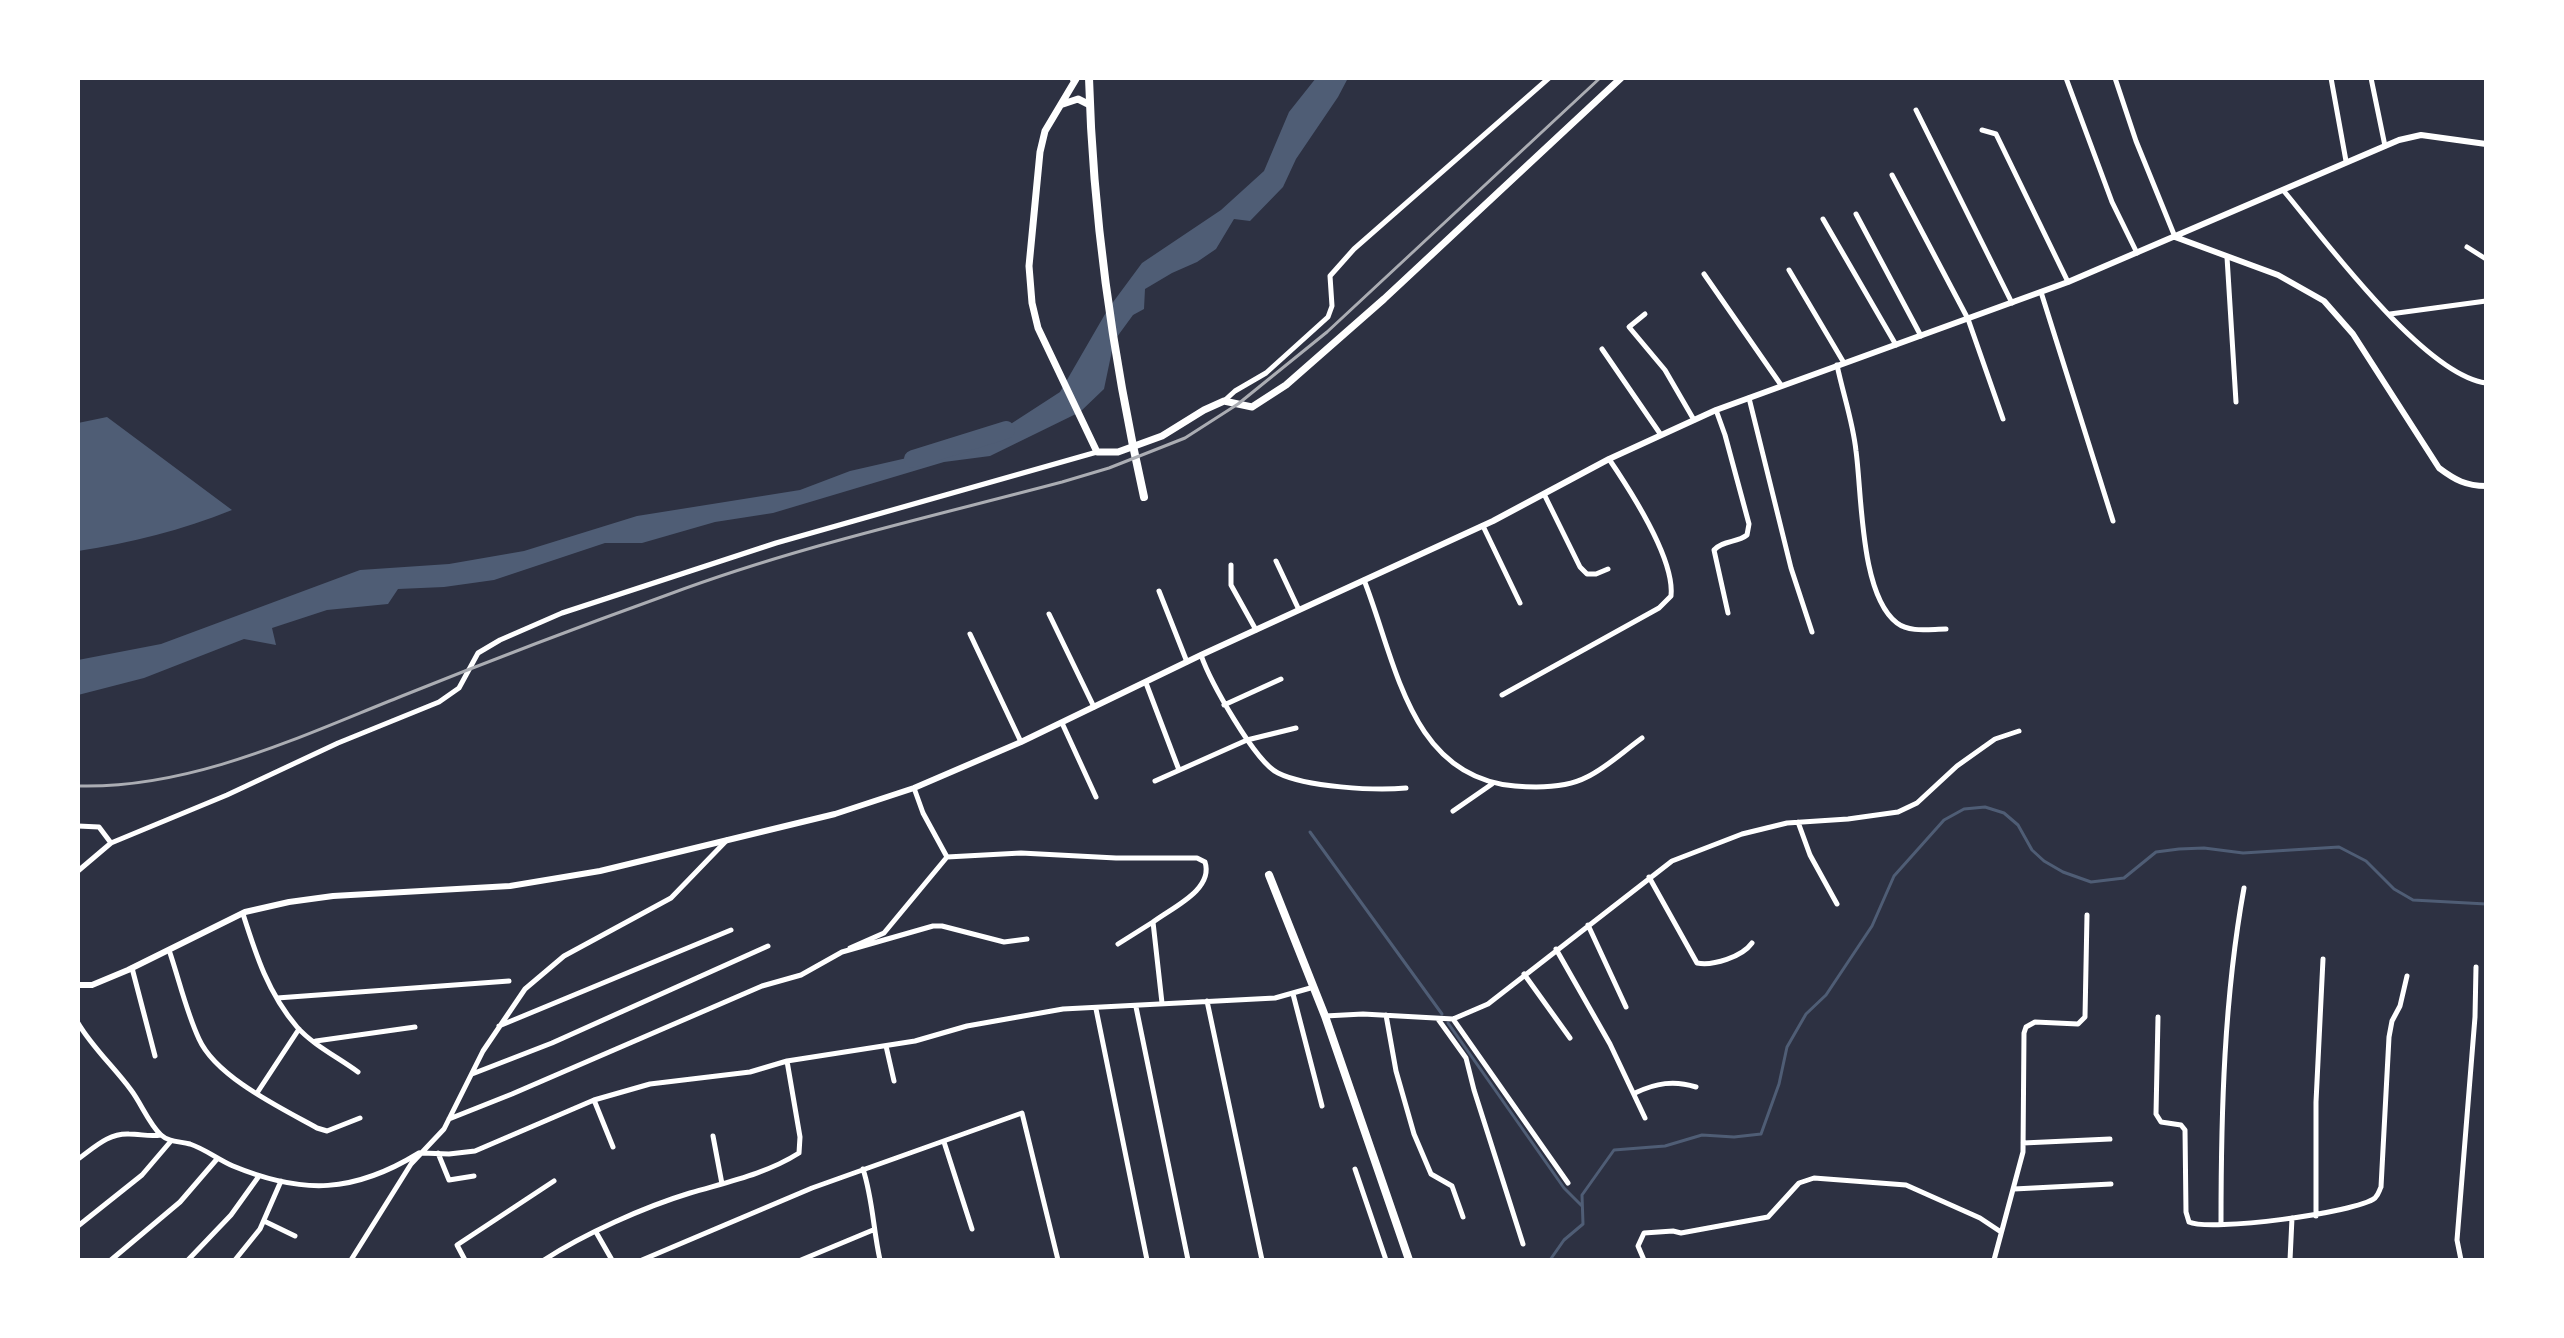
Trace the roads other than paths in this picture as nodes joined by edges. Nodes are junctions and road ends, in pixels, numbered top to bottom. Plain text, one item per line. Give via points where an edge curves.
1 (1077, 78) edge
2 (1549, 78) edge
3 (1621, 78) edge
4 (2066, 78) edge
5 (2115, 78) edge
6 (2331, 78) edge
7 (2371, 78) edge
8 (1090, 81) edge
9 (1063, 104) junction
10 (1090, 105) junction
11 (1916, 110) dead end
12 (1982, 130) dead end
13 (2486, 144) edge
14 (2385, 146) junction
15 (2346, 161) junction
16 (1892, 175) dead end
17 (2283, 190) junction
18 (1856, 214) dead end
19 (1823, 219) dead end
20 (2175, 237) junction
21 (2467, 247) dead end
22 (2137, 253) junction
23 (2227, 257) junction
24 (2486, 259) edge
25 (1789, 270) dead end
26 (1704, 274) dead end
27 (2068, 282) junction
28 (2041, 292) junction
29 (2486, 301) edge
30 (2012, 304) junction
31 (1645, 314) dead end
32 (2390, 314) junction
33 (1968, 319) junction
34 (1921, 336) junction
35 (1896, 345) junction
36 (1602, 349) dead end
37 (1841, 364) junction
38 (2486, 383) edge
39 (1781, 385) junction
40 (1749, 396) junction
41 (1224, 401) junction
42 (2236, 402) dead end
43 (1716, 410) junction
44 (2003, 419) dead end
45 (1694, 420) junction
46 (1661, 435) junction
47 (1097, 452) junction
48 (1609, 459) junction
49 (2486, 486) edge
50 (1544, 494) junction
51 (1144, 497) dead end
52 (2113, 521) dead end
53 (1483, 526) junction
54 (1276, 561) dead end
55 (1231, 565) dead end
56 (1608, 569) dead end
57 (1364, 580) junction
58 (1159, 591) dead end
59 (1520, 603) dead end
60 (1299, 610) junction
61 (1728, 613) dead end
62 (1049, 614) dead end
63 (1946, 629) dead end
64 (1256, 630) junction
65 (1812, 632) dead end
66 (970, 634) dead end
67 (1201, 655) junction
68 (1187, 662) junction
69 (1281, 679) dead end
70 (1146, 683) junction
71 (1502, 695) dead end
72 (1224, 705) junction
73 (1094, 707) junction
74 (1062, 723) junction
75 (1296, 728) dead end
76 (2019, 731) dead end
77 (1642, 738) dead end
78 (1247, 740) junction
79 (1021, 742) junction
80 (1179, 770) junction
81 (1155, 781) dead end
82 (1493, 783) junction
83 (914, 788) junction
84 (1406, 788) dead end
85 (1096, 797) dead end
86 (1453, 811) dead end
87 (1798, 822) junction
88 (78, 826) edge
89 (727, 840) junction
90 (111, 843) junction
91 (947, 857) junction
92 (78, 871) edge
93 (1269, 875) dead end
94 (1649, 877) junction
95 (2244, 888) dead end
96 (1837, 904) dead end
97 (243, 914) junction
98 (2087, 915) dead end
99 (1153, 922) junction
100 (1588, 925) junction
101 (731, 930) dead end
102 (1027, 939) dead end
103 (1752, 943) dead end
104 (1118, 944) dead end
105 (768, 946) dead end
106 (1556, 949) junction
107 (169, 950) junction
108 (842, 952) junction
109 (2323, 959) dead end
110 (2476, 967) dead end
111 (132, 968) junction
112 (1524, 974) junction
113 (2407, 976) dead end
114 (509, 981) dead end
115 (78, 985) edge
116 (1314, 987) junction
117 (1293, 994) junction
118 (277, 998) junction
119 (1207, 1001) junction
120 (1162, 1003) junction
121 (1136, 1007) junction
122 (1626, 1007) dead end
123 (1096, 1009) junction
124 (1386, 1015) junction
125 (1325, 1016) junction
126 (2158, 1017) dead end
127 (1445, 1019) junction
128 (78, 1023) edge
129 (499, 1026) junction
130 (415, 1027) dead end
131 (299, 1029) junction
132 (1570, 1038) dead end
133 (315, 1041) junction
134 (886, 1046) junction
135 (155, 1056) dead end
136 (787, 1061) junction
137 (358, 1072) dead end
138 (470, 1075) junction
139 (894, 1081) dead end
140 (1696, 1087) dead end
141 (257, 1093) junction
142 (1635, 1093) junction
143 (594, 1100) junction
144 (1322, 1106) dead end
145 (360, 1118) dead end
146 (1645, 1118) dead end
147 (449, 1119) junction
148 (161, 1135) junction
149 (713, 1136) dead end
150 (2110, 1139) dead end
151 (171, 1141) junction
152 (944, 1142) junction
153 (2023, 1143) junction
154 (613, 1147) dead end
155 (424, 1151) junction
156 (438, 1153) junction
157 (78, 1159) edge
158 (217, 1159) junction
159 (863, 1169) junction
160 (1355, 1169) dead end
161 (259, 1176) junction
162 (474, 1176) dead end
163 (281, 1181) junction
164 (554, 1181) dead end
165 (1568, 1183) dead end
166 (722, 1184) junction
167 (2111, 1184) dead end
168 (2014, 1189) junction
169 (2316, 1216) junction
170 (1463, 1217) dead end
171 (2292, 1218) junction
172 (264, 1221) junction
173 (2221, 1224) junction
174 (78, 1226) edge
175 (972, 1229) dead end
176 (873, 1230) junction
177 (596, 1232) junction
178 (2001, 1232) junction
179 (295, 1236) dead end
180 (1523, 1244) dead end
181 (111, 1260) edge
182 (188, 1260) edge
183 (235, 1260) edge
184 (351, 1260) edge
185 (465, 1260) edge
186 (544, 1260) edge
187 (612, 1260) edge
188 (642, 1260) edge
189 (801, 1260) edge
190 (880, 1260) edge
191 (1058, 1260) edge
192 (1147, 1260) edge
193 (1188, 1260) edge
194 (1262, 1260) edge
195 (1386, 1260) edge
196 (1409, 1260) edge
197 (1644, 1260) edge
198 (1994, 1260) edge
199 (2290, 1260) edge
200 (2461, 1260) edge

1 - 8 main road
1 - 9 main road
2 - 41 street via 1354,249 1330,276 1328,317 1266,373
3 - 41 main road via 1286,385 1252,407
4 - 22 street
5 - 20 street
6 - 15 street
7 - 14 street
8 - 10 main road
9 - 10 main road via 1078,99
9 - 47 main road via 1045,131 1040,152 1029,266 1032,303 1038,328
10 - 51 main road via 1103,278
11 - 30 street
12 - 27 street via 1996,134
13 - 14 street via 2421,135
14 - 15 street
15 - 17 street
16 - 33 street
17 - 20 street
17 - 32 street
18 - 34 street
19 - 35 street
20 - 22 street
20 - 23 street
21 - 24 street
22 - 27 street
23 - 42 street
23 - 49 street via 2278,275 2324,301 2353,334 2439,468 2470,486
25 - 37 street
26 - 39 street
27 - 28 street
28 - 30 street
28 - 52 street
29 - 32 street
30 - 33 street
31 - 45 street via 1629,327 1665,370
32 - 38 street via 2427,352 2464,376
33 - 34 street
33 - 44 street
34 - 35 street
35 - 37 street
36 - 46 street
37 - 39 street
37 - 63 street via 1873,582 1893,620 1902,626
39 - 40 street
40 - 43 street
40 - 65 street
41 - 47 main road via 1162,436 1118,452
43 - 45 street
43 - 61 street via 1749,524 1744,538 1714,550
45 - 46 street
46 - 48 street
47 - 90 street via 776,543 562,613 478,653 459,688 439,702
48 - 50 street
48 - 71 street via 1644,515 1670,578 1671,596 1659,608
50 - 53 street
50 - 56 street via 1580,567 1587,574
53 - 57 street
53 - 59 street
54 - 60 street
55 - 64 street via 1231,585
57 - 60 street
57 - 82 street via 1426,736 1449,762
58 - 68 street
60 - 64 street
62 - 73 street
64 - 67 street
66 - 79 street
67 - 68 street
67 - 72 street
68 - 70 street
69 - 72 street
70 - 73 street
70 - 80 street
72 - 78 street
73 - 74 street
74 - 79 street
74 - 85 street
75 - 78 street
76 - 87 street via 1995,739 1908,808
77 - 82 street via 1575,782 1520,787
78 - 80 street
78 - 84 street via 1275,772 1286,776 1357,788
79 - 83 street
80 - 81 street
82 - 86 street
83 - 89 street
83 - 91 street
87 - 94 street via 1742,834 1672,861
87 - 96 street
88 - 90 street via 99,827
89 - 97 street via 510,886 333,896
89 - 129 street via 671,898 564,956 543,973
90 - 92 street
91 - 99 street via 1021,853 1205,862 1206,877 1199,888
91 - 108 street via 884,933
93 - 116 main road
94 - 100 street
94 - 103 street via 1697,963 1725,959
95 - 173 street via 2230,979
97 - 107 street
97 - 118 street via 260,967
98 - 153 street via 2083,1022 2035,1022 2024,1033
99 - 104 street
99 - 120 street
100 - 106 street
100 - 122 street
101 - 129 street
102 - 108 street via 1004,942 938,925
105 - 138 street
106 - 112 street
106 - 142 street
107 - 111 street
107 - 141 street via 199,1041 214,1060
108 - 147 street via 801,975 762,986
109 - 169 street
110 - 200 street via 2457,1240
111 - 115 street via 92,985
111 - 135 street
112 - 127 street via 1488,1004
112 - 132 street
113 - 169 street via 2389,1037 2381,1187 2366,1202
114 - 118 street
116 - 117 street
116 - 125 main road
117 - 119 street
117 - 144 street
118 - 131 street
119 - 120 street
119 - 194 street
120 - 121 street
121 - 123 street
121 - 193 street
123 - 134 street via 1032,1013
123 - 192 street
124 - 125 street
124 - 127 street
124 - 170 street via 1418,1145 1431,1174 1452,1186
125 - 196 main road
126 - 173 street via 2156,1114 2161,1122 2185,1130 2187,1218 2192,1224
127 - 165 street
127 - 180 street via 1470,1066
128 - 148 street
129 - 138 street
130 - 133 street
131 - 133 street
131 - 141 street
133 - 137 street
134 - 136 street
134 - 139 street
136 - 143 street via 750,1072 650,1084
136 - 166 street via 799,1153
138 - 147 street
140 - 142 street via 1667,1082
141 - 145 street via 327,1131
142 - 146 street
143 - 154 street
143 - 156 street via 475,1151
147 - 155 street
148 - 151 street
148 - 157 street via 120,1134
149 - 166 street
150 - 153 street
151 - 158 street via 190,1144
151 - 174 street via 142,1175
152 - 159 street
152 - 175 street
152 - 191 street via 1022,1113
153 - 168 street
155 - 156 street
155 - 163 street via 341,1185 322,1188
155 - 184 street
156 - 162 street via 449,1180
158 - 161 street
158 - 181 street via 180,1202
159 - 176 street via 872,1196
159 - 188 street
160 - 195 street
161 - 163 street
161 - 182 street
163 - 172 street
164 - 185 street via 457,1245
166 - 177 street
167 - 168 street
168 - 178 street
169 - 171 street
171 - 173 street
171 - 199 street
172 - 179 street
172 - 183 street
176 - 189 street
176 - 190 street
177 - 186 street
177 - 187 street
178 - 197 street via 1906,1185 1814,1178 1799,1183 1768,1217 1681,1233 1644,1233 1638,1246
178 - 198 street

